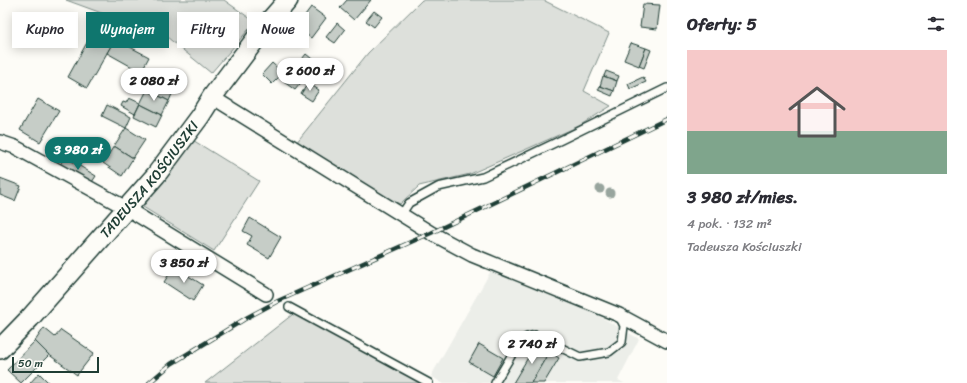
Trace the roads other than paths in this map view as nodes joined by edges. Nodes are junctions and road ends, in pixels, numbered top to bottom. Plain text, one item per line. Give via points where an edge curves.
1 (288, 0) edge
2 (667, 88) edge
3 (212, 97) junction
4 (0, 142) edge
5 (126, 208) junction
6 (402, 215) junction
7 (266, 294) dead end
8 (289, 307) dead end
9 (619, 315) junction
10 (667, 341) edge
11 (0, 349) edge
12 (429, 383) edge
13 (495, 383) edge

1 - 3 main road, TADEUSZA KOŚCIUSZKI
2 - 6 lane via 483,177 438,187 408,203
3 - 5 main road, TADEUSZA KOŚCIUSZKI via 156,175
3 - 6 street
4 - 5 street via 15,147
5 - 7 street
5 - 11 main road, TADEUSZA KOŚCIUSZKI
6 - 9 street via 472,255
8 - 12 lane
9 - 10 street
9 - 13 lane via 624,326 622,342 609,352 580,357 535,335 527,337 520,341

